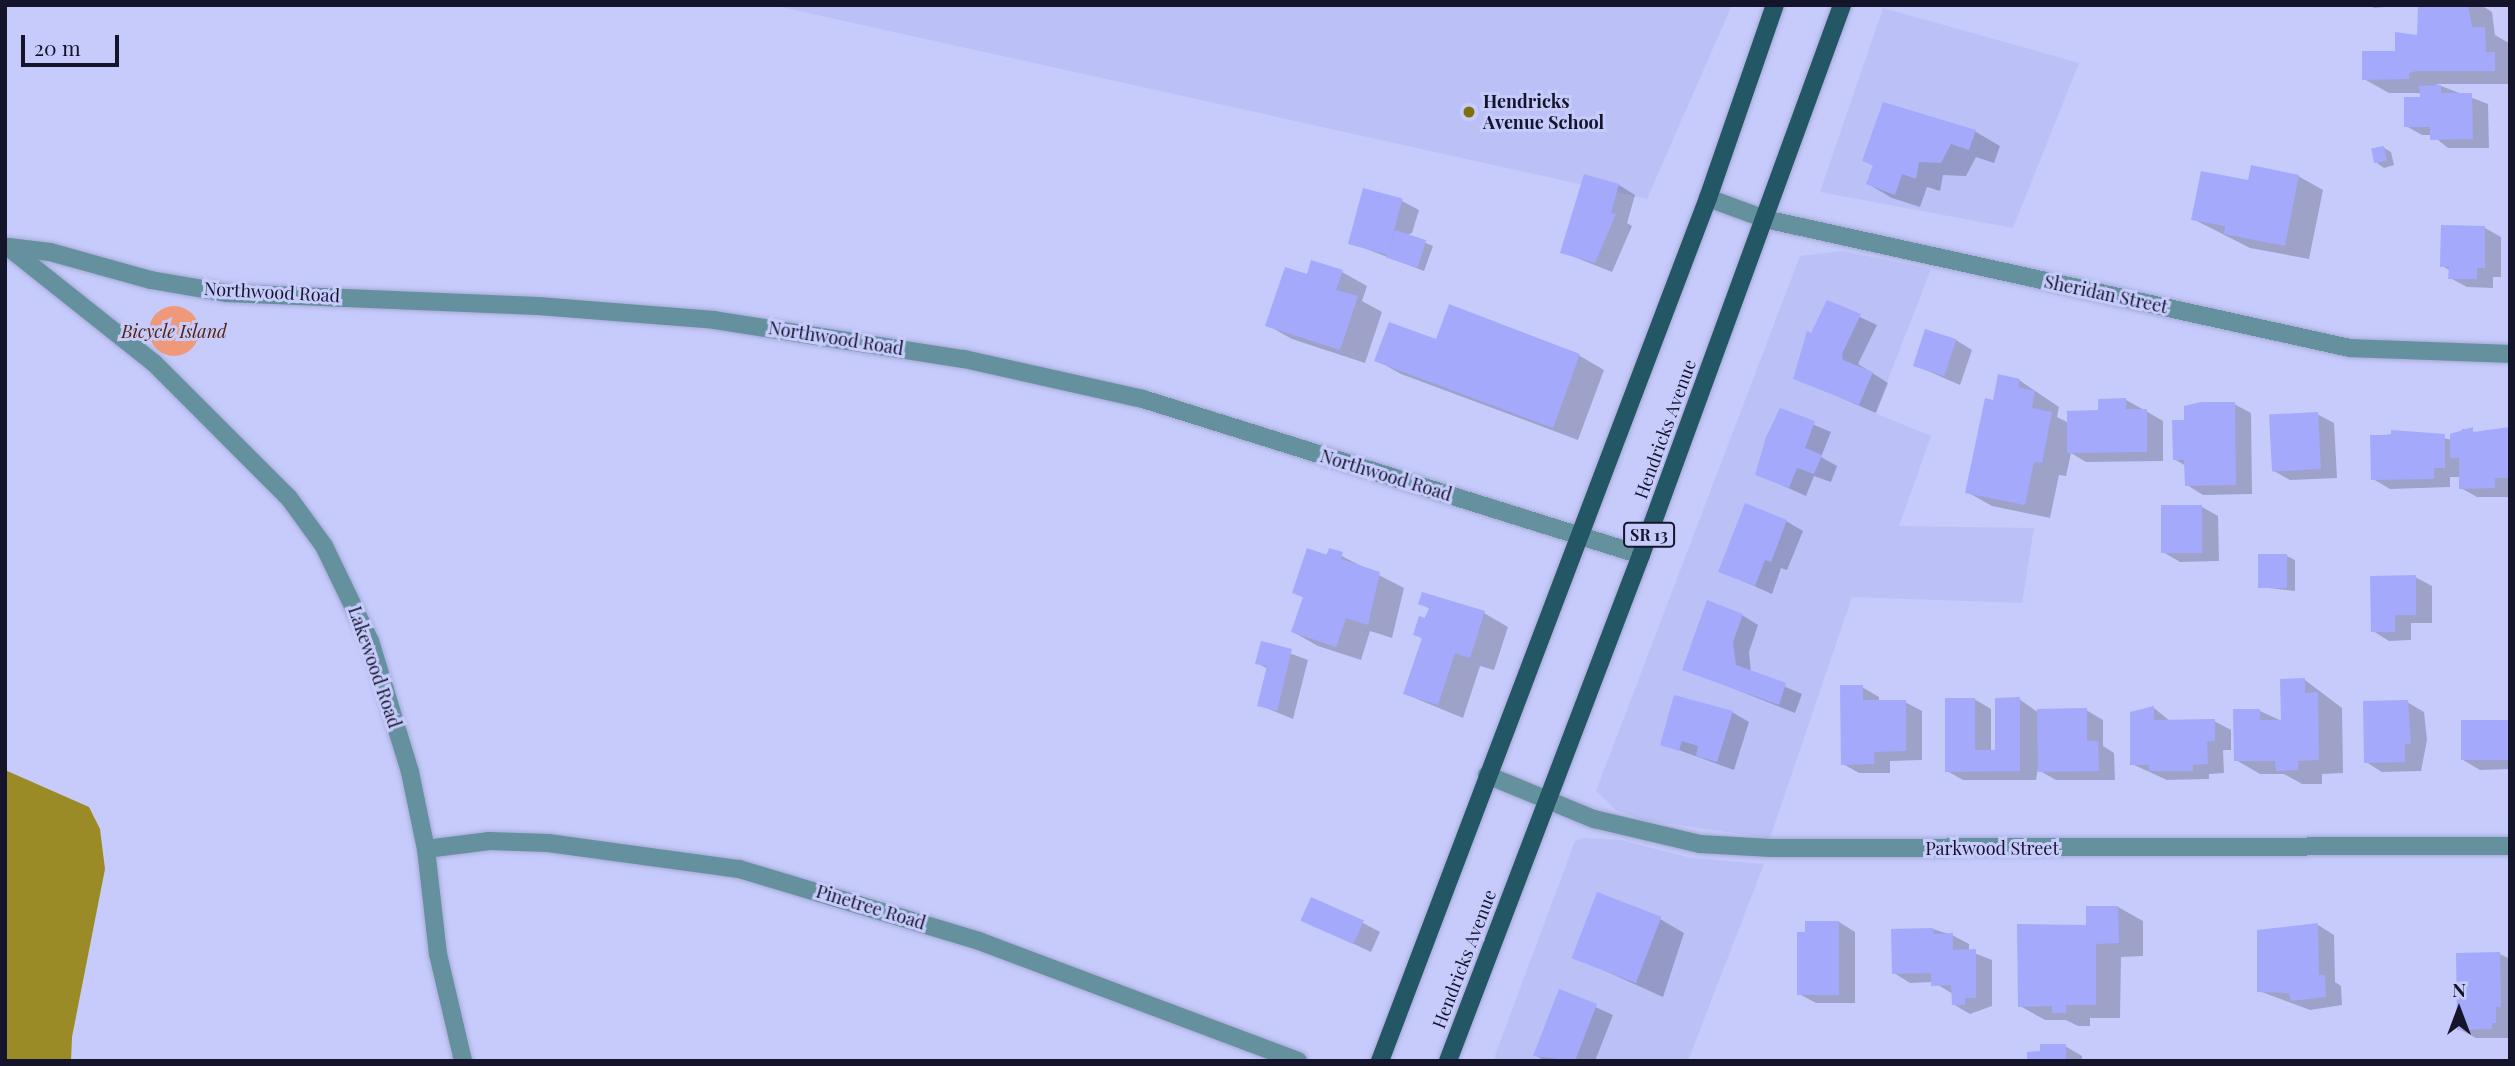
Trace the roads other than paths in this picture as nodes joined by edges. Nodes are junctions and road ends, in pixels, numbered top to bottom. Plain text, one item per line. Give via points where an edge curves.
1 (1775, 5) edge
2 (1842, 5) edge
3 (1708, 198) junction
4 (1765, 219) junction
5 (7, 246) edge
6 (2510, 354) edge
7 (1580, 535) junction
8 (1641, 555) junction
9 (1487, 775) junction
10 (1548, 801) junction
11 (2510, 846) edge
12 (426, 849) junction
13 (463, 1061) edge
14 (1298, 1061) edge
15 (1380, 1061) edge
16 (1448, 1061) edge

1 - 3 main road
2 - 4 main road, Hendricks Avenue / SR 13
3 - 4 street, Sheridan Street
3 - 7 main road
4 - 6 street, Sheridan Street via 2350,348
4 - 8 main road, Hendricks Avenue / SR 13
5 - 7 street, Northwood Road via 226,293 512,304 714,320 964,359 1143,399
5 - 12 street, Lakewood Road via 154,363 281,489 324,546 370,640 410,772
7 - 8 street, Northwood Road
7 - 9 main road
8 - 10 main road, Hendricks Avenue / SR 13
9 - 10 street, Parkwood Street
9 - 15 main road
10 - 11 street, Parkwood Street via 1594,819 1700,844 1771,848
10 - 16 main road, Hendricks Avenue / SR 13
12 - 13 street, Lakewood Road via 438,954
12 - 14 street, Pinetree Road via 489,841 548,842 739,869 979,941

